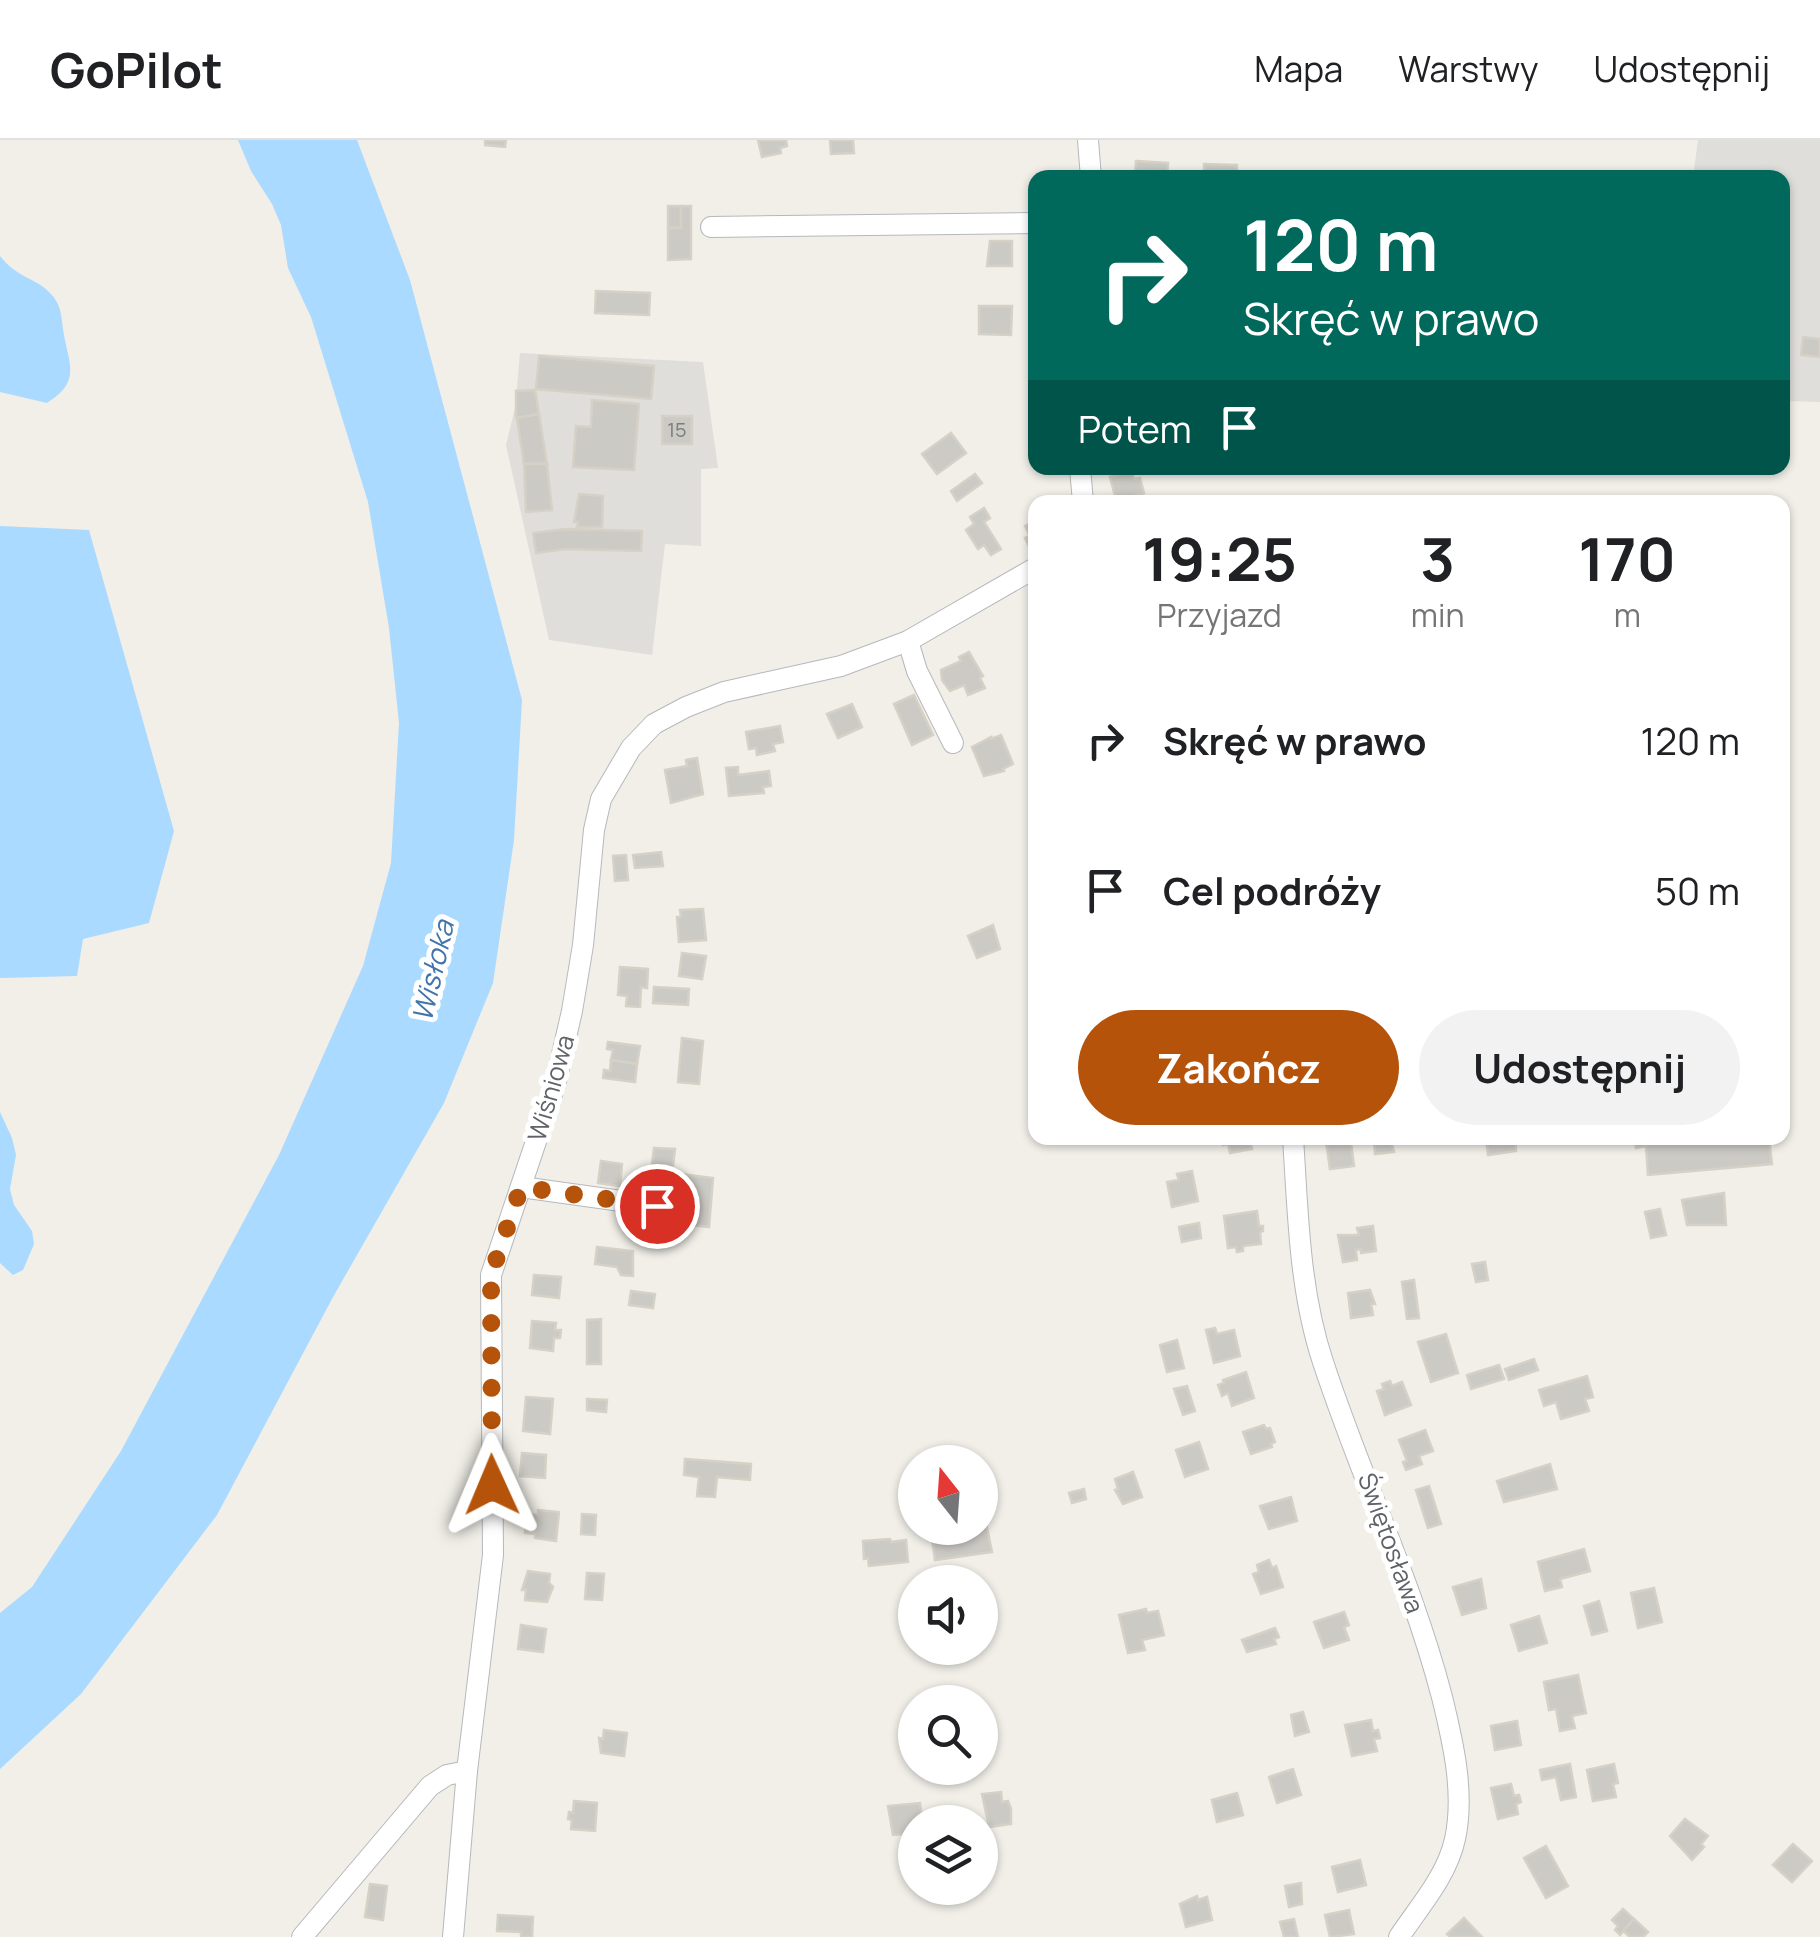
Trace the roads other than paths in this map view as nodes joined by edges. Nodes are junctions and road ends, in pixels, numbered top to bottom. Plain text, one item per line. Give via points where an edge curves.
1 (1088, 140) edge
2 (1090, 170) edge
3 (1028, 223) edge
4 (711, 228) dead end
5 (1028, 572) edge
6 (908, 641) junction
7 (953, 743) dead end
8 (1294, 1145) edge
9 (658, 1184) dead end
10 (521, 1187) junction
11 (466, 1771) junction
12 (302, 1937) edge
13 (453, 1937) edge
14 (1398, 1937) edge

1 - 2 street
3 - 4 street
5 - 6 street, Wiśniowa
6 - 7 street
6 - 10 street, Wiśniowa via 686,707 654,724 614,772 594,830 572,1011
8 - 14 street, Świętosława via 1304,1272 1322,1360 1424,1634 1456,1766 1451,1852
9 - 10 street via 657,1206
10 - 11 street, Wiśniowa via 491,1275 493,1555
11 - 12 street via 430,1786
11 - 13 street, Wiśniowa

